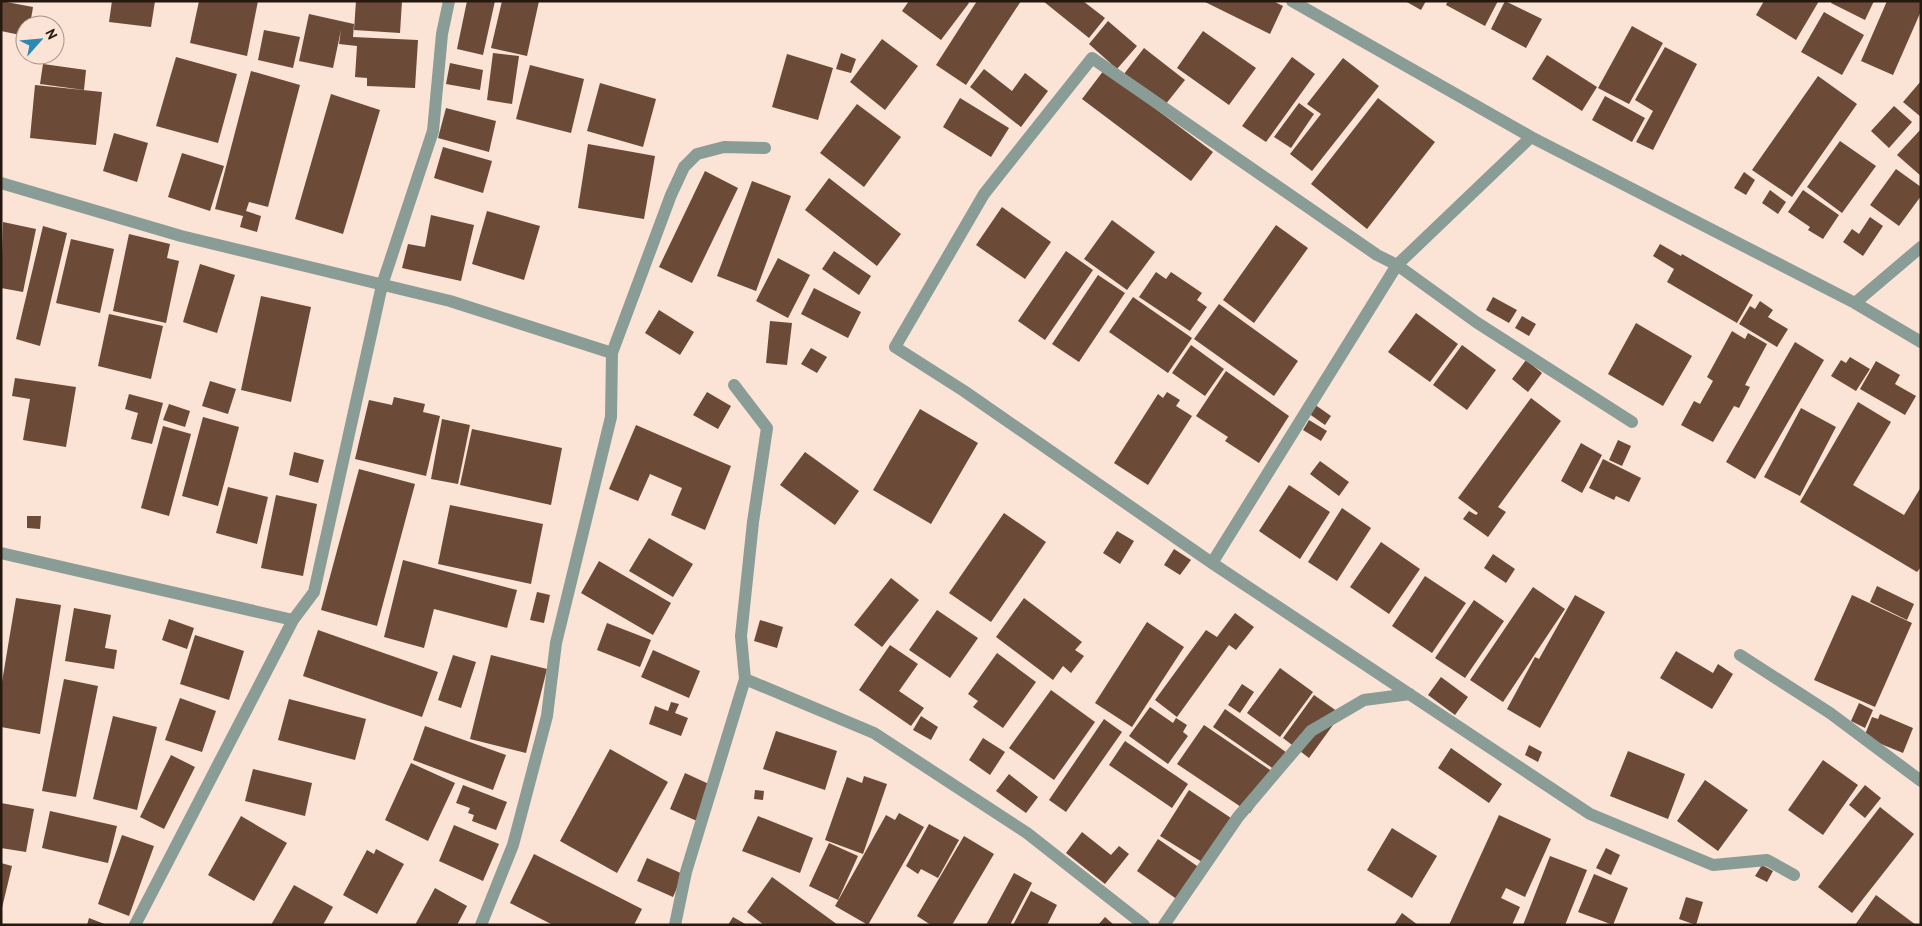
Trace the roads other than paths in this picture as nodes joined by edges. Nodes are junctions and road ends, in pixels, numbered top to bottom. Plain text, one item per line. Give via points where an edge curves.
1 (449, 1) edge
2 (1292, 1) edge
3 (1531, 136) junction
4 (765, 148) dead end
5 (1, 184) edge
6 (1921, 247) edge
7 (1397, 265) junction
8 (382, 285) junction
9 (1855, 303) junction
10 (1921, 342) edge
11 (612, 353) junction
12 (734, 386) dead end
13 (1632, 422) dead end
14 (1, 553) edge
15 (1212, 563) junction
16 (293, 620) junction
17 (1740, 655) dead end
18 (745, 679) junction
19 (1410, 694) junction
20 (1921, 781) edge
21 (1794, 875) dead end
22 (135, 925) edge
23 (481, 925) edge
24 (675, 925) edge
25 (1144, 925) edge
26 (1164, 925) edge

1 - 8 street via 442,34 433,131
2 - 3 street
3 - 7 street
3 - 9 street
4 - 11 street via 724,147 697,154 684,167
5 - 8 street via 181,236
6 - 9 street
7 - 13 street via 1476,322
7 - 15 street
7 - 15 street via 1377,256 1092,58 984,194 896,348 964,391
8 - 11 street via 450,301
8 - 16 street via 314,592
9 - 10 street
11 - 23 street via 611,417 556,643 548,716 513,845
12 - 18 street via 767,428 741,636
14 - 16 street
15 - 19 street
16 - 22 street
17 - 20 street via 1830,713
18 - 24 street via 686,872
18 - 25 street via 874,734 1027,833
19 - 21 street via 1590,814 1713,865 1767,860
19 - 26 street via 1364,700 1311,731 1238,817

